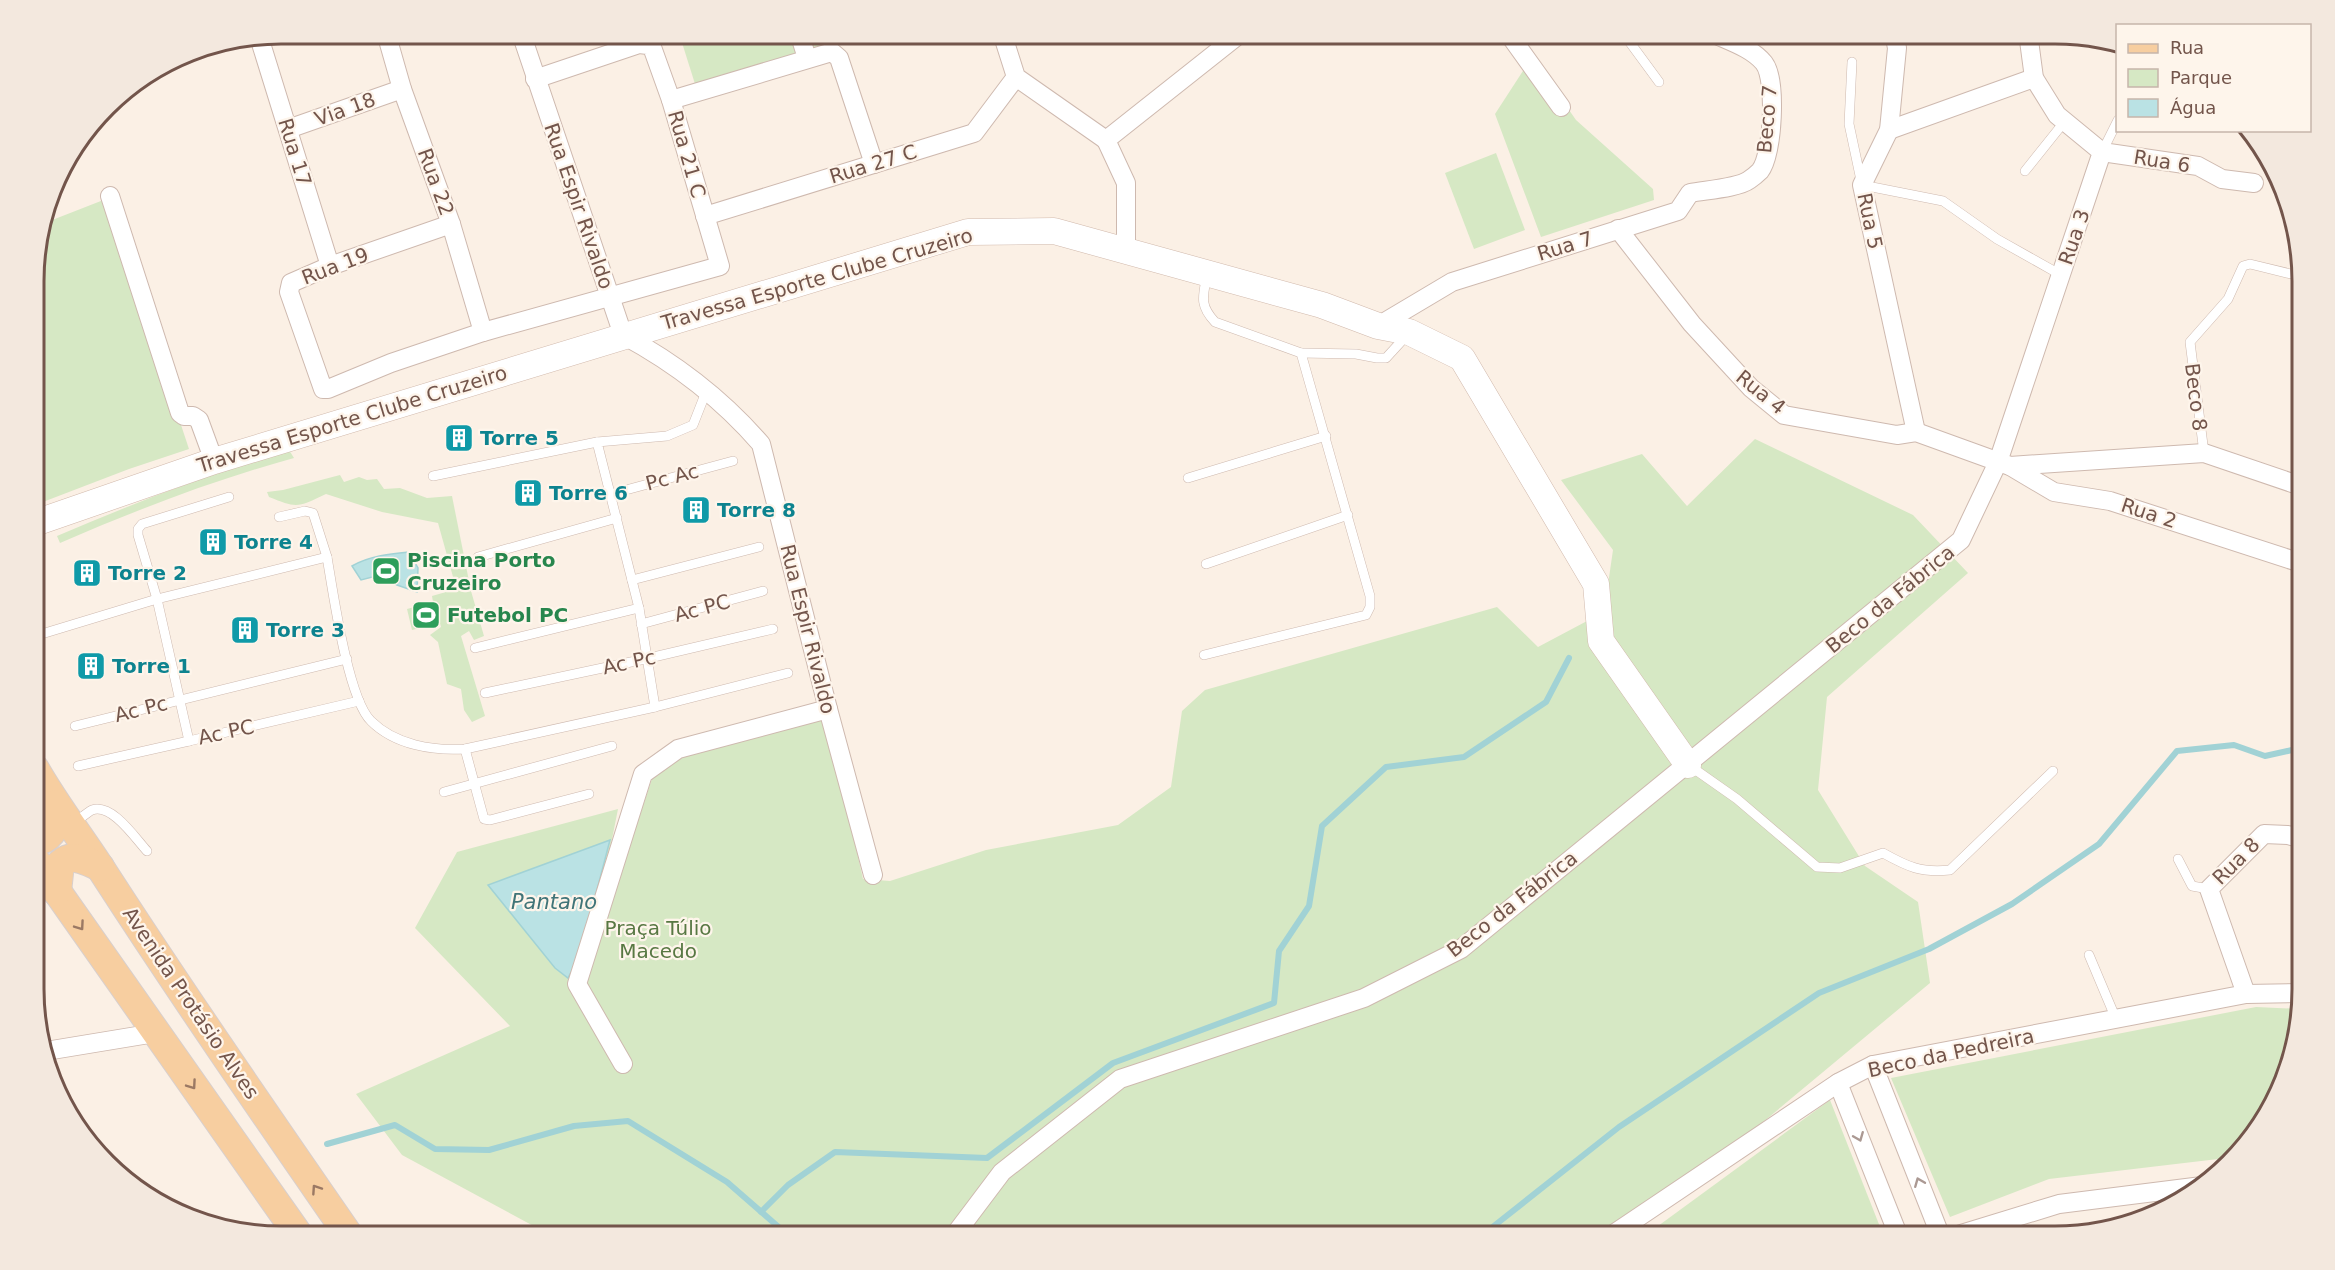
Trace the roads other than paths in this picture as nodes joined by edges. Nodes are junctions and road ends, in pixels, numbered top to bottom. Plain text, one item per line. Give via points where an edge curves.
1 (261, 44) edge
2 (389, 44) edge
3 (525, 44) edge
4 (803, 44) edge
5 (1006, 44) edge
6 (1227, 44) edge
7 (1516, 44) edge
8 (1631, 44) edge
9 (1752, 44) edge
10 (1896, 44) edge
11 (2029, 44) edge
12 (807, 58) junction
13 (1852, 62) dead end
14 (1016, 77) junction
15 (2034, 78) junction
16 (536, 79) junction
17 (1659, 82) dead end
18 (402, 89) junction
19 (671, 100) junction
20 (1561, 107) dead end
21 (2065, 121) junction
22 (2116, 124) edge
23 (288, 129) junction
24 (1889, 130) junction
25 (1106, 140) junction
26 (2103, 152) junction
27 (874, 164) junction
28 (2025, 171) dead end
29 (2254, 183) dead end
30 (1862, 185) junction
31 (110, 196) dead end
32 (1678, 211) joint
33 (705, 216) junction
34 (451, 224) junction
35 (1618, 229) junction
36 (1126, 250) junction
37 (330, 266) junction
38 (1207, 273) junction
39 (2291, 274) dead end
40 (2061, 275) junction
41 (609, 297) junction
42 (1378, 326) junction
43 (483, 332) junction
44 (1409, 332) junction
45 (623, 335) junction
46 (1301, 353) junction
47 (706, 392) junction
48 (1916, 432) junction
49 (1326, 436) junction
50 (597, 442) junction
51 (2204, 453) junction
52 (214, 461) junction
53 (733, 461) dead end
54 (2004, 464) junction
55 (433, 476) dead end
56 (1188, 478) dead end
57 (2292, 483) edge
58 (611, 494) junction
59 (229, 497) dead end
60 (1348, 515) junction
61 (279, 517) dead end
62 (617, 518) junction
63 (44, 520) edge
64 (759, 547) dead end
65 (327, 557) junction
66 (478, 557) dead end
67 (2292, 560) edge
68 (1206, 564) dead end
69 (632, 580) junction
70 (763, 591) dead end
71 (157, 599) junction
72 (639, 608) junction
73 (641, 624) junction
74 (773, 629) dead end
75 (44, 633) edge
76 (475, 648) dead end
77 (1204, 655) dead end
78 (346, 659) junction
79 (645, 659) junction
80 (788, 673) dead end
81 (485, 693) dead end
82 (181, 699) junction
83 (359, 701) junction
84 (655, 707) junction
85 (828, 709) junction
86 (75, 726) dead end
87 (189, 741) junction
88 (612, 746) dead end
89 (465, 749) junction
90 (1688, 765) junction
91 (78, 766) dead end
92 (2053, 771) dead end
93 (473, 783) junction
94 (44, 784) edge
95 (444, 792) dead end
96 (589, 795) dead end
97 (63, 815) junction
98 (2292, 836) edge
99 (44, 839) edge
100 (147, 851) dead end
101 (2178, 858) dead end
102 (100, 867) junction
103 (44, 873) edge
104 (873, 875) dead end
105 (2209, 889) junction
106 (57, 892) junction
107 (2089, 955) dead end
108 (2246, 993) junction
109 (2292, 993) edge
110 (2116, 1019) junction
111 (155, 1033) junction
112 (52, 1050) edge
113 (623, 1064) dead end
114 (1872, 1065) junction
115 (1838, 1083) junction
116 (2184, 1188) edge
117 (292, 1226) edge
118 (342, 1226) edge
119 (961, 1226) edge
120 (1626, 1226) edge
121 (1895, 1226) edge
122 (1937, 1226) edge
123 (1985, 1226) edge

1 - 23 street, Rua 17
2 - 18 street, Rua 22
3 - 16 street, Rua Espir Rivaldo
4 - 12 street
5 - 14 street
6 - 25 street
7 - 20 street
8 - 17 lane
9 - 32 street, Beco 7 via 1770,73 1772,90 1767,153 1760,171 1746,182 1690,193
10 - 24 street
11 - 15 street
12 - 19 street
12 - 27 street via 832,52 839,58
13 - 30 lane via 1849,124
14 - 25 street
14 - 27 street, Rua 27 C via 974,133
15 - 21 street
15 - 24 street
16 - 19 street, Rua 21 C via 639,44 648,45 655,51
16 - 41 street, Rua Espir Rivaldo
18 - 23 street, Via 18
18 - 34 street, Rua 22
19 - 33 street, Rua 21 C
21 - 26 street
21 - 28 lane
22 - 26 lane
23 - 37 street, Rua 17
24 - 30 street, Rua 5
25 - 36 street via 1126,183
26 - 29 street, Rua 6 via 2198,166 2222,179
26 - 40 street, Rua 3
27 - 33 street, Rua 27 C
30 - 40 lane via 1943,201 1997,239
30 - 48 street, Rua 5
31 - 52 street via 180,413 199,420
32 - 35 street, Rua 7
33 - 41 street, Rua 21 C via 720,266
34 - 37 street, Rua 19
34 - 43 street, Rua 22
35 - 42 street, Rua 7 via 1452,282
35 - 48 street, Rua 4 via 1692,324 1750,388 1784,415 1897,435
36 - 38 street, Travessa Esporte Clube Cruzeiro
36 - 45 street, Travessa Esporte Clube Cruzeiro via 1054,231 968,232
37 - 43 street, Rua 19 via 294,281 289,287 322,388
38 - 42 street, Travessa Esporte Clube Cruzeiro via 1322,305
38 - 46 lane via 1205,312 1215,322
39 - 51 lane, Beco 8 via 2250,264 2243,266 2228,299 2190,342
40 - 54 street, Rua 3
41 - 43 street
41 - 45 street, Rua Espir Rivaldo
42 - 44 street, Travessa Esporte Clube Cruzeiro
44 - 46 lane via 1386,358
44 - 90 street, Travessa Esporte Clube Cruzeiro via 1462,358 1596,584 1601,641
45 - 47 street, Rua Espir Rivaldo via 660,355
45 - 52 street, Travessa Esporte Clube Cruzeiro
46 - 49 lane
47 - 50 lane via 693,425 667,436
47 - 85 street, Rua Espir Rivaldo via 737,417 761,444
48 - 54 street, Rua 4
49 - 56 lane
49 - 60 lane
50 - 55 lane
50 - 58 lane
51 - 54 street
51 - 57 street
52 - 63 street, Travessa Esporte Clube Cruzeiro
53 - 58 lane, Pc Ac
54 - 67 street, Rua 2 via 2054,492 2110,501
54 - 90 street, Beco da Fábrica via 1961,540
58 - 62 lane
59 - 71 lane, Ac PC via 142,524 138,529
60 - 68 lane
60 - 77 lane via 1370,596 1366,615
61 - 65 lane via 313,513
62 - 66 lane
62 - 69 lane
64 - 69 lane
65 - 71 lane
65 - 78 lane
69 - 72 lane
70 - 73 lane, Ac PC
71 - 75 lane
71 - 82 lane, Ac PC
72 - 73 lane
72 - 76 lane
73 - 79 lane
74 - 79 lane, Ac Pc
78 - 82 lane, Ac Pc
78 - 83 lane
79 - 81 lane, Ac Pc
79 - 84 lane
80 - 84 lane
82 - 86 lane, Ac Pc
82 - 87 lane, Ac PC
83 - 87 lane, Ac PC
83 - 89 lane via 370,720 395,737 425,748
84 - 89 lane
85 - 104 street, Rua Espir Rivaldo
85 - 113 street via 678,748 643,774 577,984
87 - 91 lane
88 - 93 lane
89 - 93 lane
90 - 92 lane via 1737,799 1817,867 1840,868 1883,853 1929,872 1950,870
90 - 119 street, Beco da Fábrica via 1461,949 1364,998 1120,1079 1002,1172
93 - 95 lane
93 - 96 lane via 482,815 490,820
94 - 97 main road, Avenida Protásio Alves
97 - 99 main road via 57,815 53,831
97 - 100 lane via 102,809 115,815
97 - 102 main road, Avenida Protásio Alves
98 - 105 street, Rua 8 via 2264,834
101 - 105 lane via 2192,886
102 - 106 main road via 75,857 66,858 60,864
118 -> 102 main road, Avenida Protásio Alves
103 - 106 main road
105 - 108 street, Rua 8
106 -> 111 main road
107 - 110 lane
108 - 109 street, Beco da Pedreira
108 - 110 street, Beco da Pedreira
110 - 114 street, Beco da Pedreira
111 - 112 street
111 -> 117 main road
114 - 115 street, Beco da Pedreira
122 -> 114 street
115 - 120 street, Beco da Pedreira
115 -> 121 street
116 - 123 street via 2059,1204

